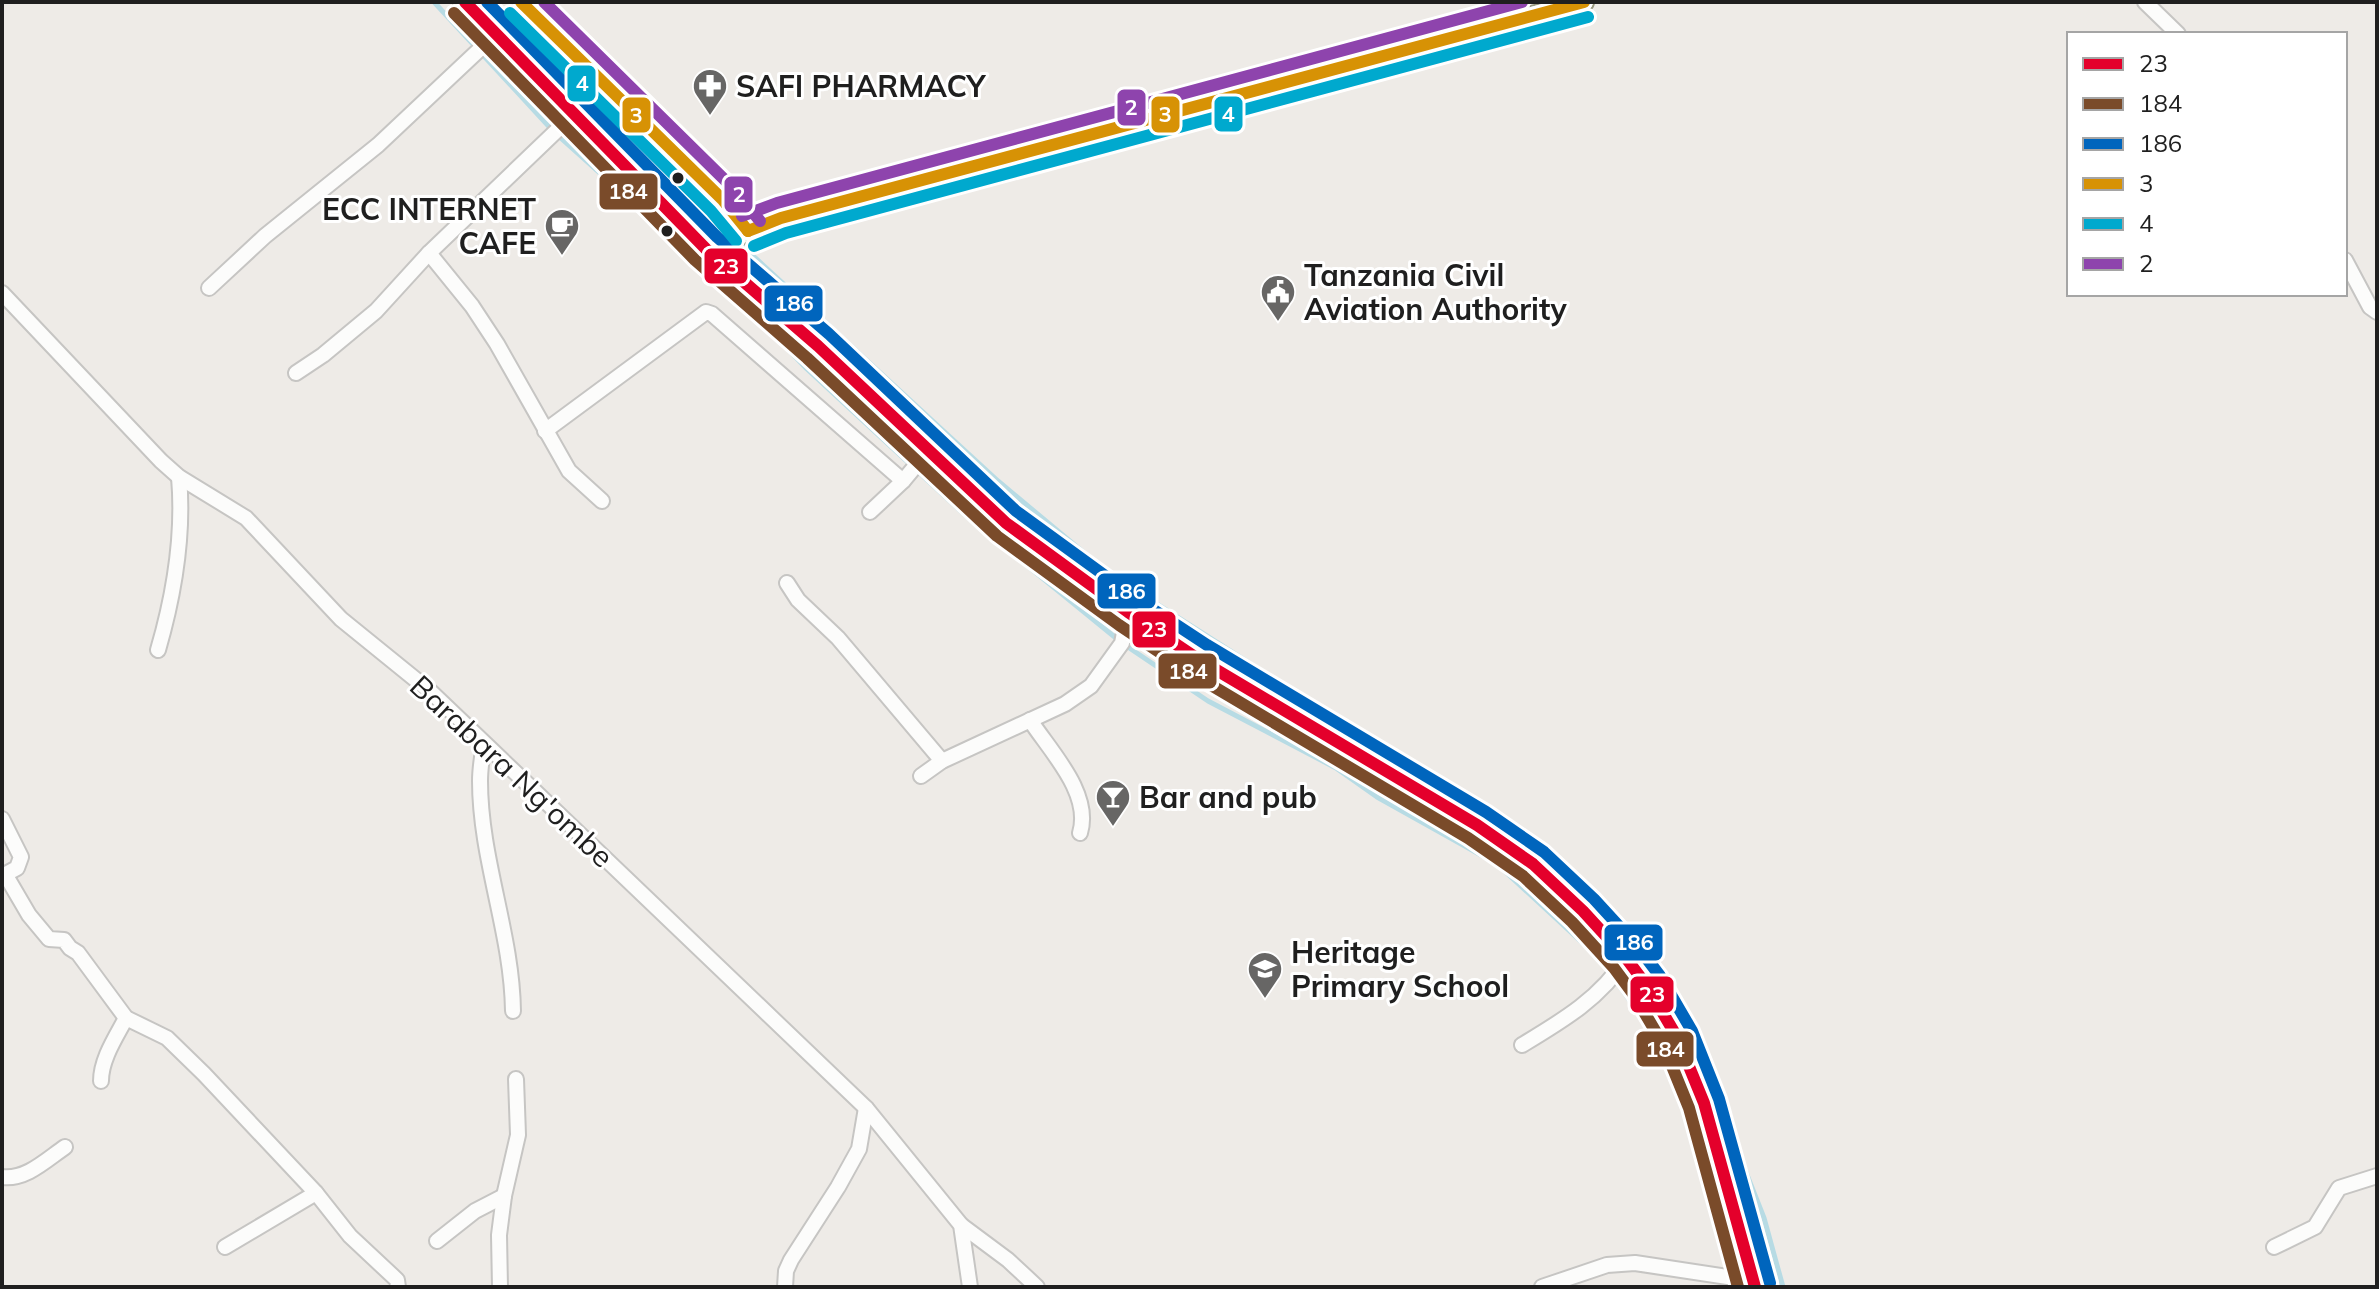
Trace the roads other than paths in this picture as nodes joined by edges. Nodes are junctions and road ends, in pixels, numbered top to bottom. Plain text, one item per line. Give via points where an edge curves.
1 (465, 2) edge
2 (521, 2) edge
3 (1584, 2) edge
4 (2145, 2) edge
5 (2176, 32) edge
6 (496, 34) junction
7 (573, 115) junction
8 (748, 231) junction
9 (706, 249) junction
10 (429, 253) junction
11 (2347, 263) edge
12 (209, 288) dead end
13 (2, 293) edge
14 (2374, 309) edge
15 (2377, 325) edge
16 (296, 373) dead end
17 (545, 431) junction
18 (928, 451) junction
19 (179, 477) junction
20 (903, 481) junction
21 (602, 501) dead end
22 (870, 512) dead end
23 (787, 583) dead end
24 (1128, 612) junction
25 (158, 650) dead end
26 (1030, 720) junction
27 (484, 744) junction
28 (942, 761) junction
29 (921, 776) dead end
30 (2, 819) edge
31 (1080, 833) dead end
32 (4, 875) edge
33 (1626, 958) junction
34 (513, 1011) dead end
35 (126, 1018) junction
36 (1522, 1045) dead end
37 (516, 1079) dead end
38 (101, 1081) dead end
39 (866, 1108) junction
40 (65, 1147) dead end
41 (2377, 1176) edge
42 (2, 1177) edge
43 (316, 1193) junction
44 (504, 1196) junction
45 (961, 1225) junction
46 (437, 1241) dead end
47 (225, 1247) dead end
48 (2274, 1247) dead end
49 (1755, 1284) edge
50 (398, 1287) edge
51 (500, 1287) edge
52 (785, 1287) edge
53 (970, 1287) edge
54 (1037, 1287) edge
55 (1542, 1287) edge

1 - 6 main road
2 - 8 street via 723,200
3 - 8 street
4 - 5 street
6 - 7 main road
6 - 12 street via 378,145
7 - 9 main road
7 - 10 street
8 - 9 street
9 - 18 main road
10 - 16 street via 376,311
10 - 17 street via 497,344
11 - 14 street
13 - 19 street, Barabara Ng'ombe
14 - 15 street
17 - 20 street via 706,312
17 - 21 street via 569,471
18 - 20 street
18 - 24 main road via 1006,523
19 - 25 street via 174,583
19 - 27 street, Barabara Ng'ombe via 246,518 341,619 431,692
20 - 22 street
23 - 28 street
24 - 26 street via 1122,643 1091,686
24 - 33 main road via 1477,825 1533,864
26 - 28 street
26 - 31 street via 1078,796
27 - 34 street via 483,819
27 - 39 street, Barabara Ng'ombe
28 - 29 street
30 - 32 street via 21,857 17,868
32 - 35 street via 49,939 64,940 78,953
33 - 36 street via 1614,977 1573,1015
33 - 49 main road via 1677,1037 1704,1103
35 - 38 street via 107,1055
35 - 43 street via 167,1038
37 - 44 street via 518,1135
39 - 45 street, Barabara Ng'ombe
39 - 52 street via 859,1149 791,1260
40 - 42 street via 24,1175
41 - 48 street via 2339,1188 2315,1227
43 - 47 street
43 - 50 street
44 - 46 street
44 - 51 street
45 - 53 street
45 - 54 street, Barabara Ng'ombe
49 - 55 street via 1635,1263 1607,1265

